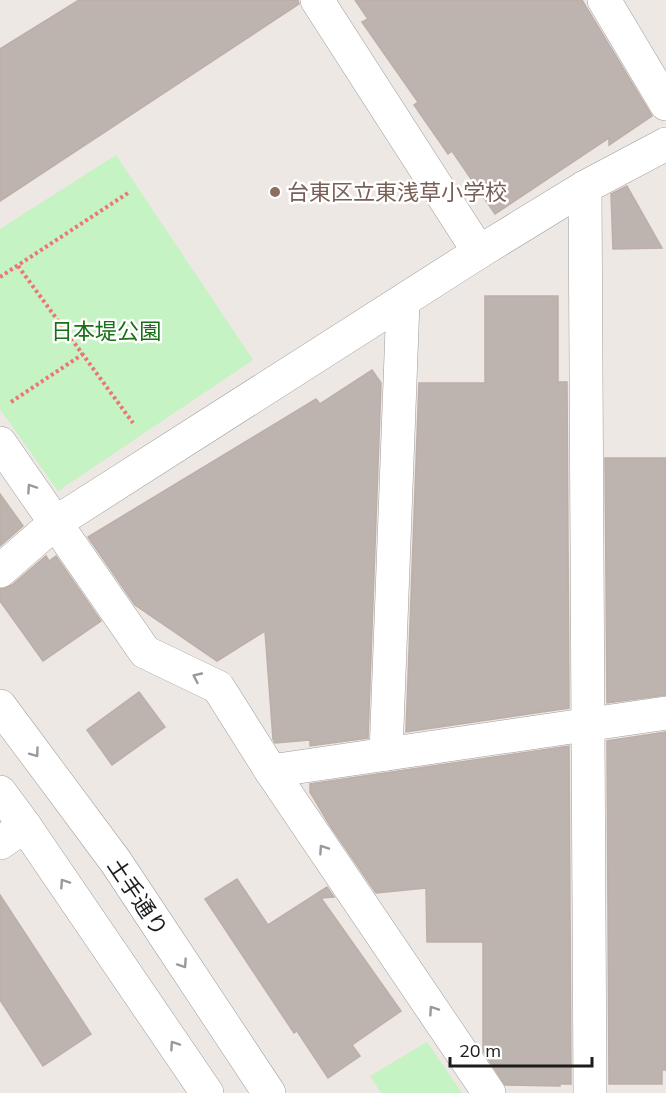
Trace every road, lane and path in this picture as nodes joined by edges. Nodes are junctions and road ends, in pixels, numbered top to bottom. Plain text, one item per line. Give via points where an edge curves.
1 (317, 0) edge
2 (604, 0) edge
3 (666, 104) edge
4 (666, 144) edge
5 (585, 187) junction
6 (128, 193) dead end
7 (479, 252) junction
8 (18, 266) junction
9 (0, 277) edge
10 (403, 302) junction
11 (83, 354) junction
12 (9, 403) dead end
13 (132, 420) dead end
14 (0, 443) edge
15 (55, 523) junction
16 (0, 571) edge
17 (0, 706) edge
18 (666, 713) edge
19 (587, 724) junction
20 (386, 754) junction
21 (271, 771) junction
22 (0, 792) edge
23 (12, 835) edge
24 (207, 1093) edge
25 (269, 1093) edge
26 (489, 1093) edge
27 (590, 1093) edge

1 - 7 street
2 - 3 street
4 - 5 street
5 - 7 street
5 - 19 street
6 - 8 path
7 - 10 street
8 - 9 path
8 - 11 path
10 - 15 street
10 - 20 street
11 - 12 path
11 - 13 path
15 -> 14 street
15 - 16 street
21 -> 15 street via 218,687 145,652
17 -> 25 street, 土手通り via 116,862
18 - 19 street
19 - 20 street
19 - 27 street
20 - 21 street
26 -> 21 street
22 - 23 street
24 -> 23 street

